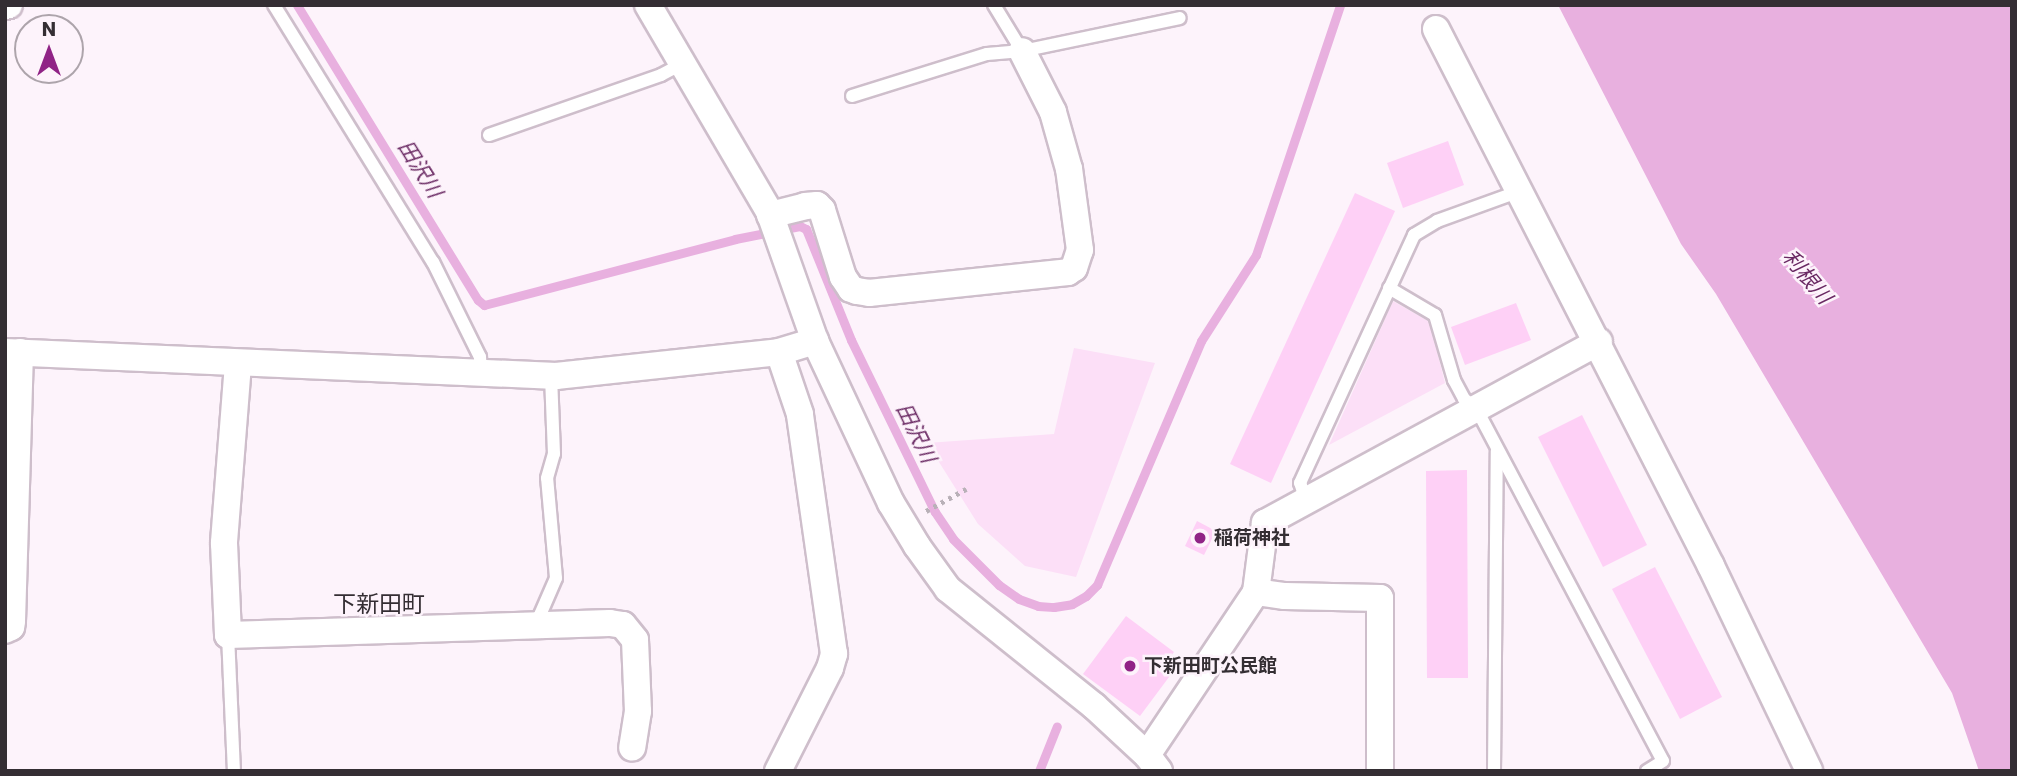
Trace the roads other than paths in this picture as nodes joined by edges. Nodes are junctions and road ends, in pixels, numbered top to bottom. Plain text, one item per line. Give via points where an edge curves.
1 (274, 5) edge
2 (648, 5) edge
3 (994, 5) edge
4 (1180, 18) dead end
5 (1436, 29) dead end
6 (1022, 51) junction
7 (682, 64) junction
8 (852, 96) dead end
9 (489, 135) dead end
10 (1520, 191) junction
11 (771, 215) junction
12 (1389, 288) junction
13 (815, 341) junction
14 (1599, 342) junction
15 (12, 352) edge
16 (779, 352) junction
17 (238, 364) junction
18 (481, 374) junction
19 (551, 376) junction
20 (1476, 408) junction
21 (1497, 447) junction
22 (1306, 501) junction
23 (1256, 592) junction
24 (540, 625) junction
25 (5, 630) edge
26 (228, 635) junction
27 (632, 748) dead end
28 (1153, 763) edge
29 (234, 771) edge
30 (778, 771) edge
31 (1380, 771) edge
32 (1494, 771) edge
33 (1647, 771) edge
34 (1809, 771) edge

1 - 18 lane via 433,262 480,357
2 - 7 street
3 - 6 lane
4 - 6 lane
5 - 10 street
6 - 8 lane via 940,66
6 - 11 street via 1049,102 1069,169 1080,250 1068,272 857,291 843,277 822,209 805,205
7 - 9 lane
7 - 11 street
10 - 12 lane via 1414,234
10 - 14 street
11 - 13 street
12 - 20 lane via 1435,315 1454,380 1464,399
12 - 22 lane via 1300,483
13 - 16 street
13 - 28 street via 891,503 948,589 1094,706
14 - 20 street
14 - 34 street
15 - 17 street
15 - 25 street via 12,621
16 - 19 street
16 - 30 street via 800,414 834,654
17 - 18 street
17 - 26 street via 225,543
18 - 19 street
19 - 24 lane via 554,454 547,478 555,578
20 - 21 lane
20 - 22 street
21 - 32 lane
21 - 33 lane via 1663,761
22 - 23 street via 1265,523
23 - 28 street
23 - 31 street via 1380,598
24 - 26 street
24 - 27 street via 610,623 623,625 632,633 639,711
26 - 29 lane

